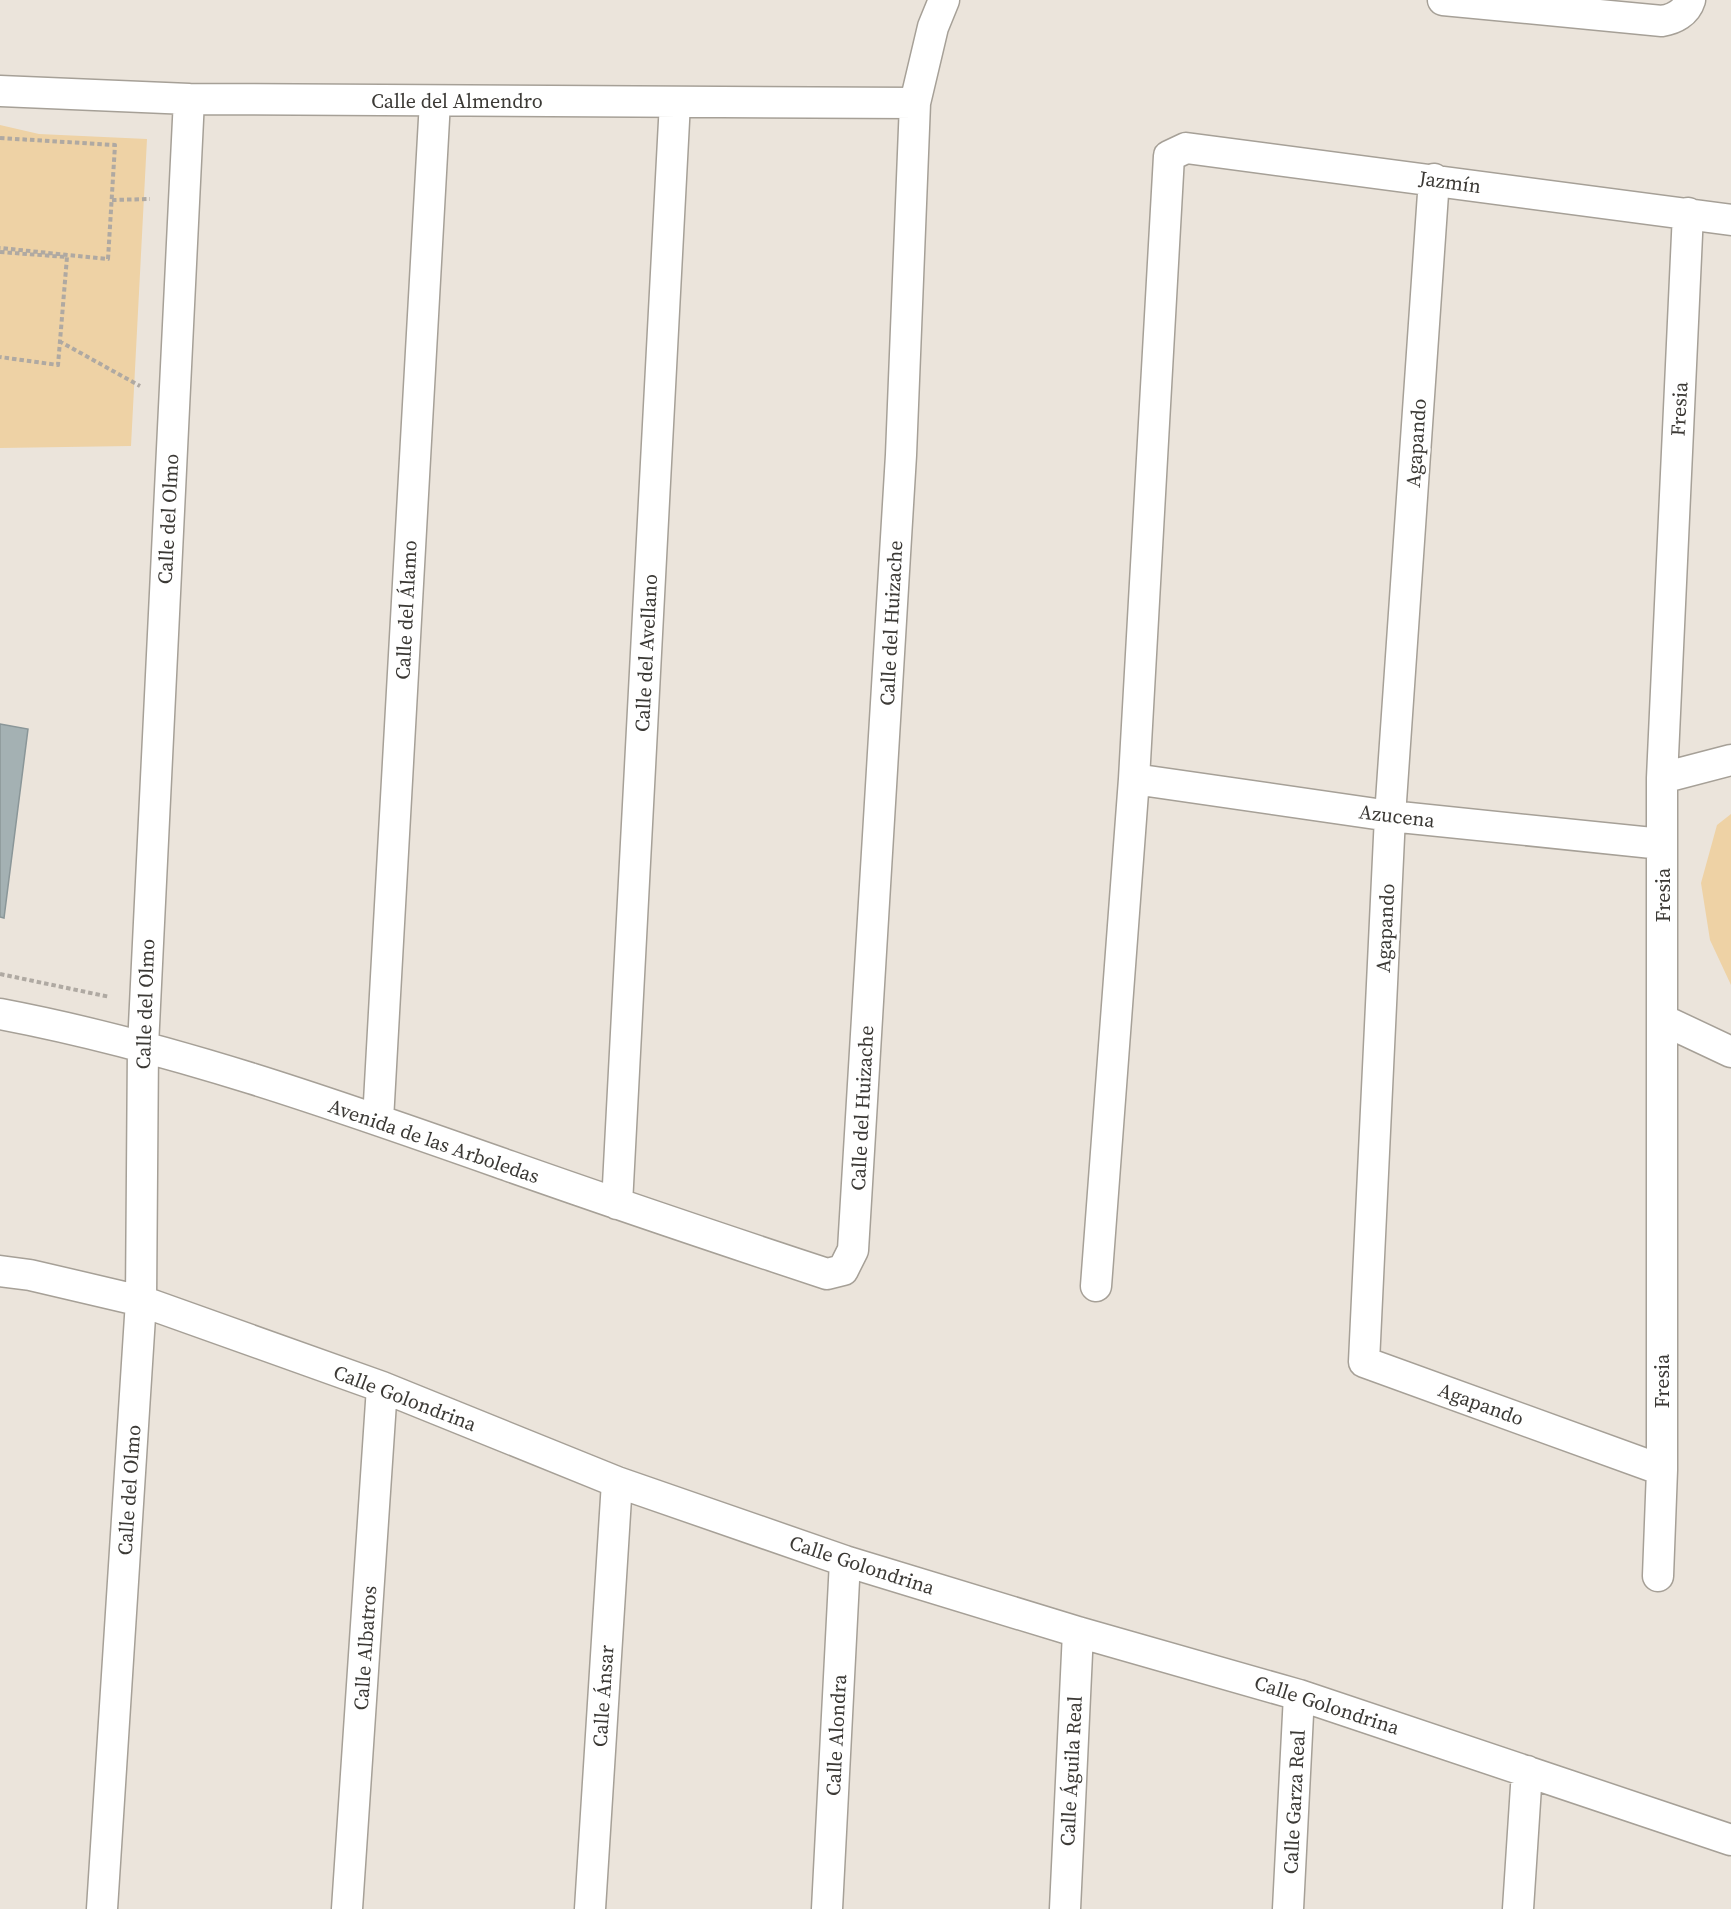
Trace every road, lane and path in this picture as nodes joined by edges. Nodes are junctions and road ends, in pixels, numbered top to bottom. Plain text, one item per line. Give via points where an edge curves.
1 (944, 0) edge
2 (1446, 0) edge
3 (1690, 0) edge
4 (0, 91) edge
5 (189, 99) junction
6 (435, 101) junction
7 (675, 102) junction
8 (915, 103) junction
9 (0, 138) edge
10 (1434, 179) junction
11 (154, 199) dead end
12 (112, 200) junction
13 (1688, 213) junction
14 (1731, 220) edge
15 (0, 250) edge
16 (59, 341) junction
17 (0, 357) edge
18 (146, 389) dead end
19 (1731, 760) edge
20 (1662, 778) junction
21 (1134, 779) junction
22 (1390, 816) junction
23 (1662, 844) junction
24 (0, 974) edge
25 (121, 999) dead end
26 (0, 1014) edge
27 (1663, 1020) junction
28 (143, 1046) junction
29 (1731, 1052) edge
30 (378, 1120) junction
31 (617, 1204) junction
32 (853, 1250) joint
33 (0, 1271) edge
34 (1096, 1286) dead end
35 (141, 1301) junction
36 (382, 1387) junction
37 (1662, 1470) junction
38 (617, 1482) junction
39 (845, 1560) junction
40 (1658, 1576) dead end
41 (1078, 1632) junction
42 (1299, 1695) junction
43 (1527, 1771) junction
44 (1731, 1840) edge
45 (102, 1909) edge
46 (347, 1909) edge
47 (590, 1909) edge
48 (827, 1909) edge
49 (1065, 1909) edge
50 (1288, 1909) edge
51 (1518, 1909) edge

1 - 8 street, Calle del Huizache via 933,27
2 - 3 street via 1662,21 1677,16
4 - 5 street, Calle del Almendro
5 - 6 street, Calle del Almendro
5 - 28 street, Calle del Olmo
6 - 7 street, Calle del Almendro
6 - 30 street, Calle del Álamo
7 - 8 street, Calle del Almendro
7 - 31 street, Calle del Avellano
8 - 32 street, Calle del Huizache via 902,455
9 - 12 path via 115,145
10 - 13 street, Jazmín
10 - 21 street, Jazmín via 1186,148 1169,156
10 - 22 street, Agapando
11 - 12 path
12 - 15 path via 108,259
13 - 14 street, Jazmín
13 - 20 street, Fresia
15 - 16 path via 67,257
16 - 17 path via 57,365
16 - 18 path
19 - 20 street
20 - 23 street, Fresia
21 - 22 street, Azucena
21 - 34 street
22 - 23 street, Azucena
22 - 37 street, Agapando via 1364,1362
23 - 27 street, Fresia
24 - 25 path
26 - 28 street, Avenida de las Arboledas
27 - 29 street
27 - 37 street, Fresia
28 - 30 street, Avenida de las Arboledas
28 - 35 street, Calle del Olmo
30 - 31 street, Avenida de las Arboledas
31 - 32 street, Avenida de las Arboledas via 827,1274 843,1270
33 - 35 street, Calle Golondrina
35 - 36 street, Calle Golondrina
35 - 45 street, Calle del Olmo
36 - 38 street, Calle Golondrina
36 - 46 street, Calle Albatros
37 - 40 street, Fresia
38 - 39 street, Calle Golondrina
38 - 47 street, Calle Ánsar
39 - 41 street, Calle Golondrina
39 - 48 street, Calle Alondra
41 - 42 street, Calle Golondrina
41 - 49 street, Calle Águila Real
42 - 43 street, Calle Golondrina
42 - 50 street, Calle Garza Real
43 - 44 street, Calle Golondrina
43 - 51 street

